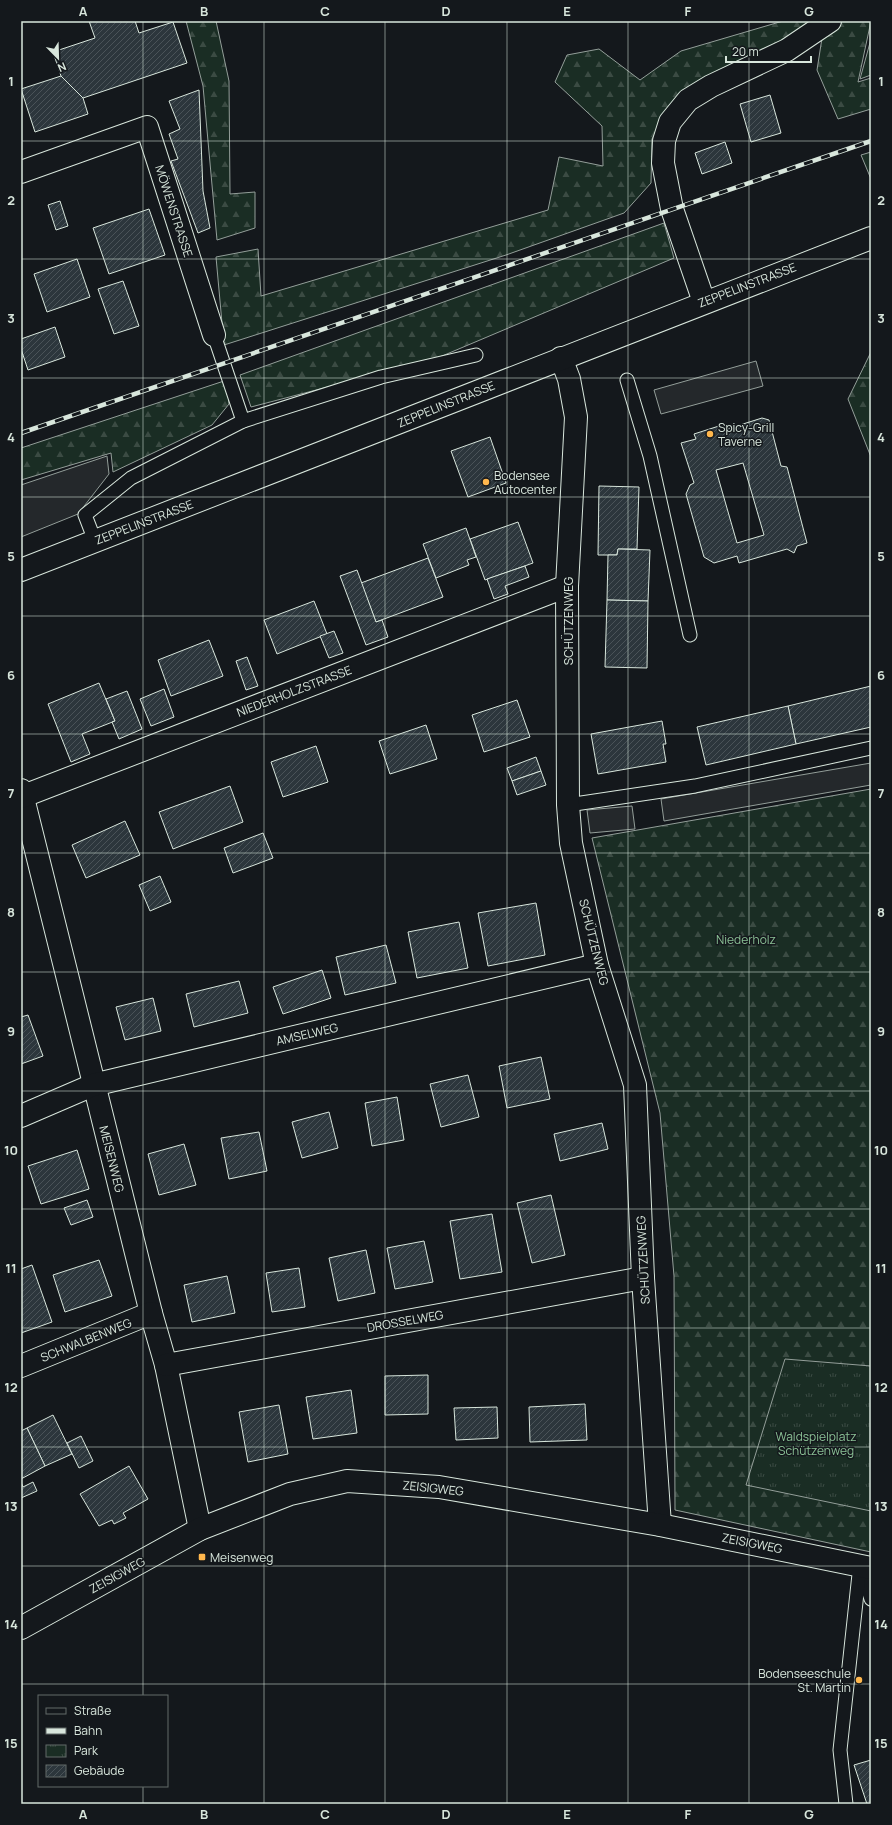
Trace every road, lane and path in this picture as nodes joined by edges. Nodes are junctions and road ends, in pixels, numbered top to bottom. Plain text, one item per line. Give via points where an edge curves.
1 (830, 21) edge
2 (21, 172) edge
3 (871, 238) edge
4 (704, 302) junction
5 (214, 334) joint
6 (476, 355) dead end
7 (561, 358) junction
8 (627, 380) dead end
9 (244, 421) junction
10 (95, 541) junction
11 (21, 570) edge
12 (567, 586) junction
13 (690, 635) dead end
14 (871, 748) edge
15 (22, 794) edge
16 (568, 805) junction
17 (597, 965) junction
18 (93, 1085) junction
19 (21, 1116) edge
20 (643, 1278) junction
21 (151, 1314) junction
22 (166, 1365) junction
23 (21, 1366) edge
24 (660, 1525) junction
25 (200, 1528) junction
26 (866, 1567) edge
27 (871, 1599) edge
28 (21, 1628) edge
29 (846, 1804) edge

1 - 4 street via 787,50 711,86 688,100 670,122 664,141 663,163 672,209
2 - 5 street, MÖWENSTRASSE via 147,127
3 - 4 street, ZEPPELINSTRASSE
4 - 7 street, ZEPPELINSTRASSE
5 - 9 lane, MÖWENSTRASSE
6 - 9 lane via 381,377
7 - 10 street, ZEPPELINSTRASSE
7 - 12 street, SCHÜTZENWEG via 569,379 576,417
8 - 13 lane via 650,456
9 - 10 lane via 131,478 85,515
10 - 11 street, ZEPPELINSTRASSE
12 - 15 street, NIEDERHOLZSTRASSE
12 - 16 street, SCHÜTZENWEG
14 - 16 lane via 695,786
15 - 18 street, MEISENWEG
16 - 17 street, SCHÜTZENWEG via 571,843
17 - 18 street, AMSELWEG
17 - 20 street, SCHÜTZENWEG via 635,1085
18 - 19 street, AMSELWEG
18 - 21 street, MEISENWEG
20 - 22 street, DROSSELWEG
20 - 24 street, SCHÜTZENWEG
21 - 22 street, MEISENWEG
21 - 23 street, SCHWALBENWEG
22 - 25 street, MEISENWEG
24 - 25 street, ZEISIGWEG via 440,1487 347,1481 290,1494
24 - 26 street, ZEISIGWEG
25 - 28 street, ZEISIGWEG
26 - 27 lane
26 - 29 lane via 840,1750

